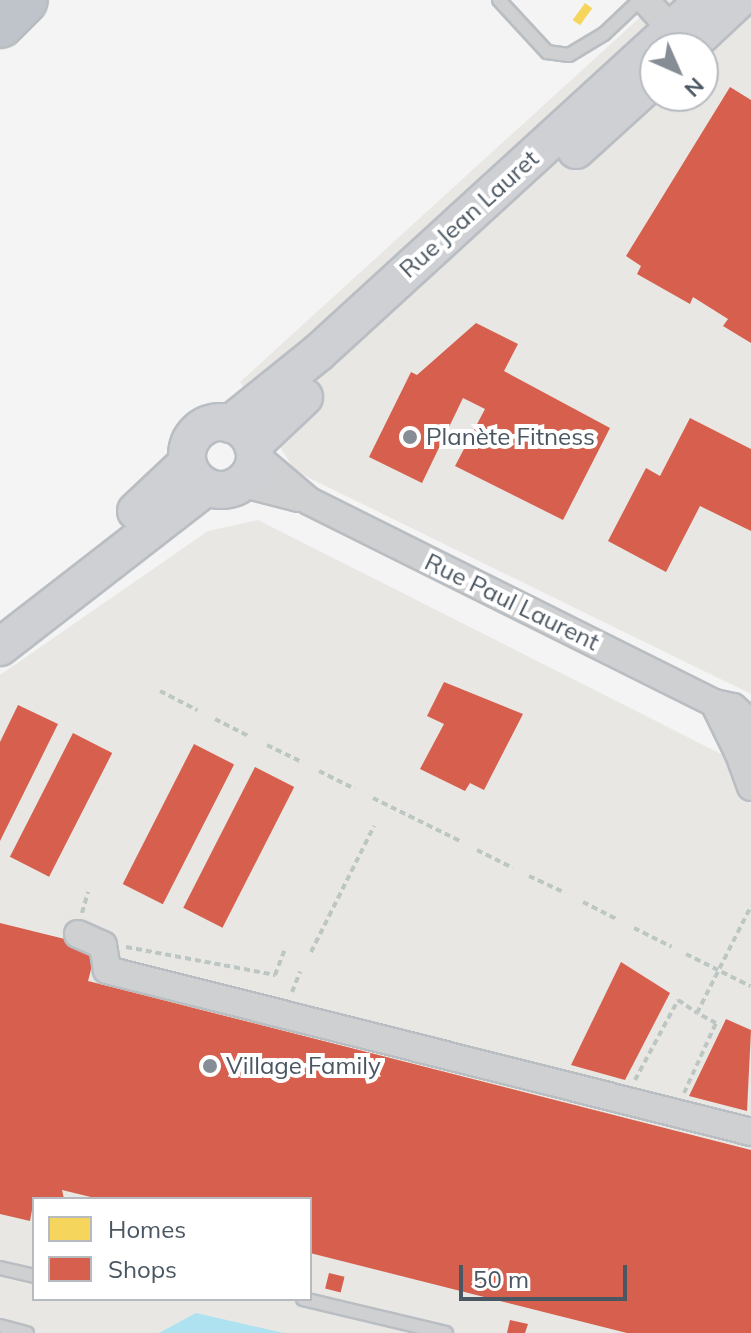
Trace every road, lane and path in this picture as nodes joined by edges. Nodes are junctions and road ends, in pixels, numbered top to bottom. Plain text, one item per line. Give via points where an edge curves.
1 (25, 0) edge
2 (499, 0) edge
3 (642, 0) edge
4 (704, 0) edge
5 (738, 0) edge
6 (0, 25) edge
7 (672, 32) edge
8 (683, 32) edge
9 (690, 32) edge
10 (639, 74) edge
11 (639, 92) edge
12 (228, 459) junction
13 (0, 619) edge
14 (0, 647) edge
15 (160, 691) dead end
16 (714, 703) junction
17 (197, 710) dead end
18 (215, 719) dead end
19 (751, 723) edge
20 (249, 736) dead end
21 (267, 745) dead end
22 (745, 748) edge
23 (302, 762) dead end
24 (319, 771) dead end
25 (751, 787) edge
26 (355, 789) dead end
27 (373, 798) dead end
28 (374, 826) dead end
29 (460, 841) dead end
30 (477, 850) dead end
31 (513, 868) dead end
32 (529, 876) dead end
33 (88, 892) dead end
34 (565, 893) dead end
35 (583, 902) dead end
36 (751, 906) edge
37 (618, 920) dead end
38 (80, 924) joint
39 (634, 928) dead end
40 (103, 945) junction
41 (672, 947) dead end
42 (284, 951) dead end
43 (311, 952) dead end
44 (686, 954) dead end
45 (718, 970) junction
46 (300, 972) dead end
47 (750, 986) edge
48 (292, 991) dead end
49 (697, 1013) junction
50 (624, 1101) junction
51 (675, 1114) junction
52 (751, 1132) edge
53 (0, 1268) edge
54 (32, 1276) edge
55 (311, 1301) edge
56 (0, 1326) edge
57 (27, 1333) edge
58 (446, 1333) edge

1 - 6 highway
2 - 3 lane via 547,52 569,55 604,34
3 - 7 street
4 - 8 street, Rue Jean Lauret
5 - 9 street, Rue Jean Lauret
10 - 12 street, Rue Jean Lauret via 318,353
11 - 12 street, Rue Jean Lauret
12 - 13 street, Rue Jean Lauret via 167,487
12 - 14 street, Rue Jean Lauret
12 - 16 street, Rue Paul Laurent
15 - 17 path
16 - 19 street, Rue Paul Laurent via 733,707
16 - 22 street
18 - 20 path
21 - 23 path
22 - 25 street
24 - 26 path
27 - 29 path
28 - 43 path
30 - 31 path
32 - 34 path
33 - 38 path
35 - 37 path
36 - 45 path
38 - 40 street
39 - 41 path
40 - 42 path via 275,975
40 - 50 street via 107,970
44 - 45 path
45 - 47 path
45 - 49 path
46 - 48 path
49 - 50 path via 678,1000
49 - 51 path via 716,1023
50 - 51 street
51 - 52 street
53 - 54 lane
55 - 58 lane
56 - 57 lane

